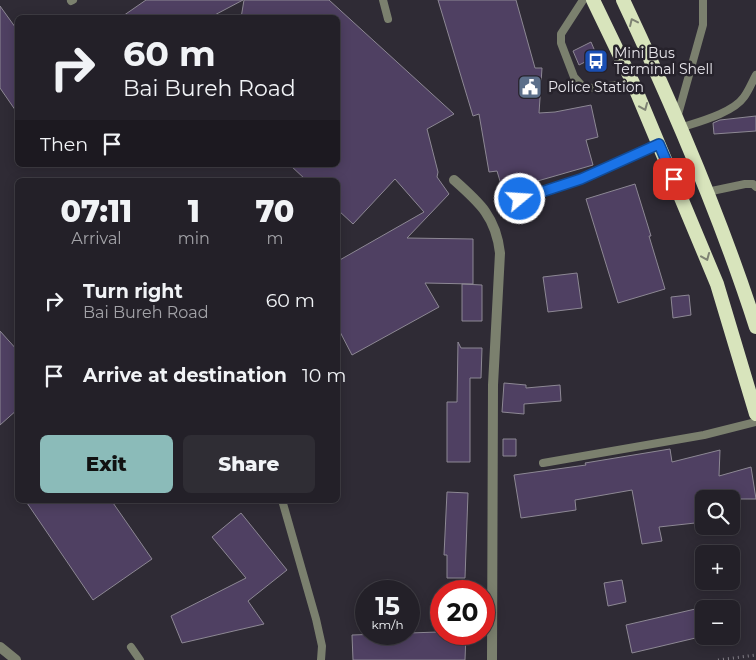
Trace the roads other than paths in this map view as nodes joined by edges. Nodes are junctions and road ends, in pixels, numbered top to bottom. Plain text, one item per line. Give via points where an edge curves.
1 (383, 0) edge
2 (583, 0) edge
3 (593, 0) edge
4 (623, 0) edge
5 (703, 0) edge
6 (388, 19) dead end
7 (756, 75) edge
8 (633, 83) junction
9 (678, 124) junction
10 (659, 144) junction
11 (454, 180) dead end
12 (756, 188) edge
13 (707, 192) junction
14 (520, 199) dead end
15 (756, 326) edge
16 (756, 414) edge
17 (756, 422) edge
18 (543, 463) dead end
19 (283, 503) edge
20 (0, 647) edge
21 (131, 647) dead end
22 (16, 660) edge
23 (140, 660) edge
24 (321, 660) edge
25 (492, 660) edge

1 - 6 lane
2 - 8 lane via 561,34 574,77 584,87 593,88
3 - 8 highway
9 -> 4 highway
5 - 9 lane via 703,25
7 - 9 lane via 744,98 734,106 721,113
8 -> 10 highway
9 - 13 highway
10 - 14 lane via 581,179
10 -> 16 highway via 717,284
11 - 25 street via 488,215 498,234 500,253 493,385
12 - 13 lane via 753,184 746,184
13 - 15 highway
17 - 18 lane via 704,435
19 - 24 lane via 316,619 322,646
20 - 22 street
21 - 23 lane

